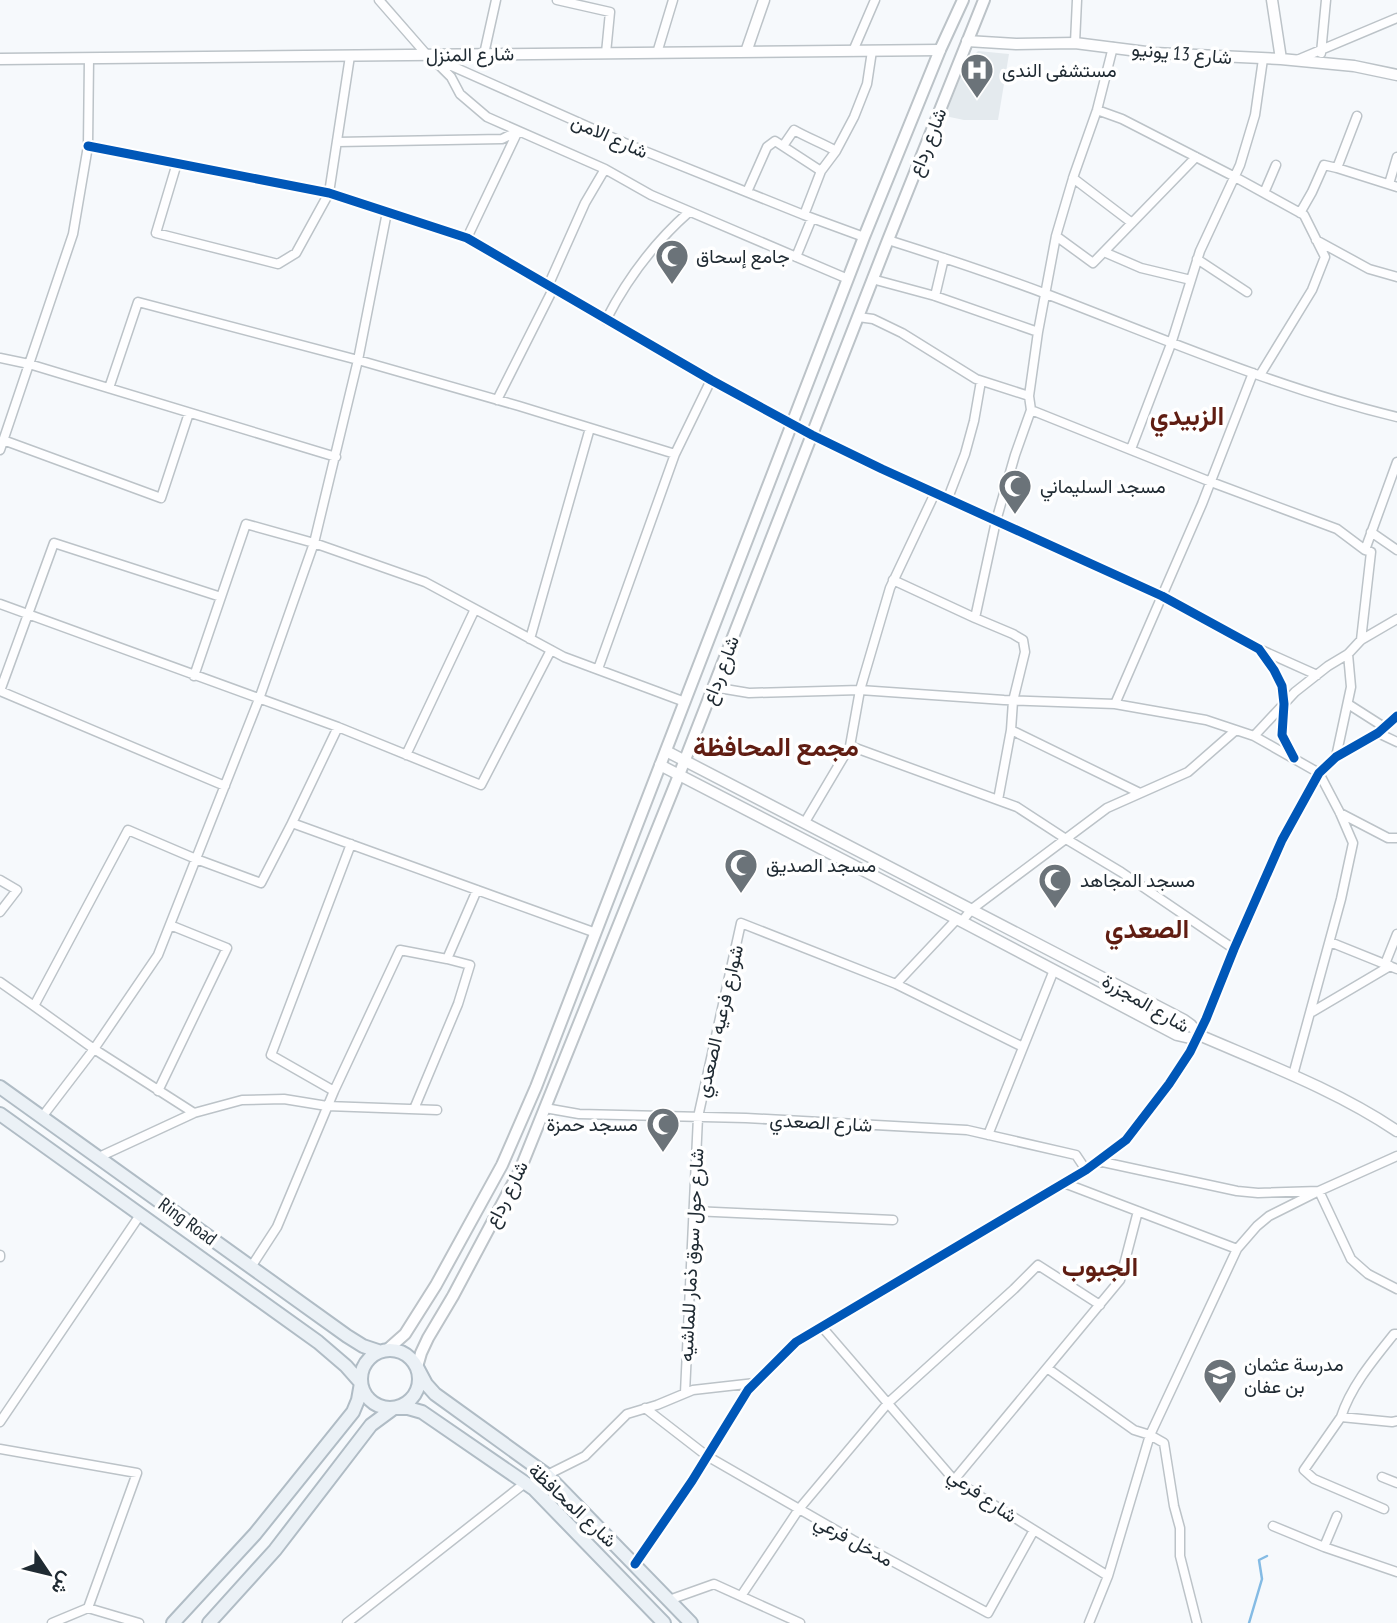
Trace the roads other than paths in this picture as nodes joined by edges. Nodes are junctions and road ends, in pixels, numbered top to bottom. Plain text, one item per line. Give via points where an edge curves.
1 (379, 0) edge
2 (496, 0) edge
3 (557, 0) edge
4 (673, 0) edge
5 (764, 0) edge
6 (875, 0) edge
7 (963, 0) edge
8 (984, 0) edge
9 (1077, 0) edge
10 (1272, 0) edge
11 (1326, 0) edge
12 (1397, 18) edge
13 (967, 41) junction
14 (1075, 43) junction
15 (1112, 47) junction
16 (940, 50) junction
17 (1321, 50) junction
18 (853, 51) junction
19 (872, 51) junction
20 (746, 52) junction
21 (606, 53) junction
22 (657, 53) junction
23 (484, 54) junction
24 (350, 55) junction
25 (429, 56) junction
26 (0, 58) edge
27 (89, 58) junction
28 (1263, 60) junction
29 (1281, 60) junction
30 (1296, 61) junction
31 (1321, 63) junction
32 (1397, 75) edge
33 (1097, 110) junction
34 (1357, 116) dead end
35 (518, 131) junction
36 (337, 142) junction
37 (88, 146) junction
38 (782, 146) junction
39 (836, 151) junction
40 (1196, 157) junction
41 (1397, 157) edge
42 (177, 163) junction
43 (1276, 165) dead end
44 (1337, 168) junction
45 (605, 169) junction
46 (821, 171) junction
47 (1235, 177) junction
48 (1073, 178) junction
49 (1393, 185) edge
50 (747, 192) junction
51 (329, 193) junction
52 (1264, 193) junction
53 (387, 212) junction
54 (690, 212) junction
55 (1300, 213) junction
56 (808, 216) junction
57 (1132, 223) junction
58 (1056, 236) junction
59 (864, 237) junction
60 (467, 238) junction
61 (888, 240) junction
62 (1316, 240) junction
63 (1104, 252) junction
64 (796, 257) junction
65 (944, 258) junction
66 (1197, 259) junction
67 (1397, 277) edge
68 (848, 279) junction
69 (872, 279) junction
70 (1191, 280) junction
71 (550, 288) junction
72 (1247, 292) dead end
73 (1046, 294) junction
74 (935, 296) junction
75 (858, 317) junction
76 (606, 320) junction
77 (1038, 332) junction
78 (1171, 344) junction
79 (0, 358) edge
80 (358, 360) junction
81 (29, 364) junction
82 (1257, 374) junction
83 (711, 380) junction
84 (981, 381) junction
85 (109, 388) junction
86 (1029, 396) junction
87 (497, 400) junction
88 (1031, 410) junction
89 (189, 413) junction
90 (1397, 417) edge
91 (792, 424) junction
92 (590, 428) junction
93 (812, 435) junction
94 (3, 440) junction
95 (1131, 449) junction
96 (0, 450) edge
97 (676, 454) junction
98 (336, 457) junction
99 (1397, 462) edge
100 (1211, 482) junction
101 (935, 492) junction
102 (948, 498) junction
103 (996, 521) junction
104 (1371, 532) junction
105 (314, 543) junction
106 (1365, 550) junction
107 (1397, 550) edge
108 (893, 580) junction
109 (1162, 596) junction
110 (221, 597) junction
111 (0, 604) edge
112 (475, 609) junction
113 (28, 613) junction
114 (975, 618) junction
115 (1397, 619) edge
116 (530, 639) junction
117 (1361, 640) junction
118 (1259, 649) junction
119 (551, 650) junction
120 (1348, 654) junction
121 (598, 669) junction
122 (1317, 675) junction
123 (194, 676) junction
124 (713, 687) junction
125 (860, 690) junction
126 (0, 691) edge
127 (260, 699) junction
128 (1013, 701) junction
129 (685, 702) junction
130 (1284, 704) junction
131 (1348, 704) junction
132 (1115, 705) junction
133 (1397, 716) edge
134 (338, 727) junction
135 (1011, 730) junction
136 (1236, 730) junction
137 (1381, 730) junction
138 (1254, 736) junction
139 (1397, 742) edge
140 (850, 746) junction
141 (666, 751) junction
142 (406, 755) junction
143 (1336, 757) junction
144 (1294, 758) junction
145 (685, 760) junction
146 (660, 765) junction
147 (1319, 773) junction
148 (679, 775) junction
149 (225, 786) junction
150 (1140, 793) junction
151 (998, 800) junction
152 (1340, 813) junction
153 (805, 822) junction
154 (292, 823) junction
155 (1397, 838) edge
156 (1066, 839) junction
157 (351, 844) junction
158 (196, 859) junction
159 (0, 880) edge
160 (477, 890) junction
161 (972, 909) junction
162 (0, 912) edge
163 (959, 920) junction
164 (170, 925) junction
165 (596, 933) junction
166 (1397, 934) edge
167 (1330, 942) junction
168 (1234, 948) junction
169 (447, 959) junction
170 (1390, 966) edge
171 (1054, 970) junction
172 (0, 982) edge
173 (895, 984) junction
174 (34, 1006) junction
175 (1312, 1012) junction
176 (1199, 1035) junction
177 (1024, 1047) junction
178 (94, 1049) junction
179 (1293, 1075) junction
180 (0, 1087) edge
181 (158, 1091) junction
182 (334, 1091) junction
183 (327, 1106) junction
184 (545, 1108) junction
185 (414, 1109) junction
186 (437, 1110) dead end
187 (194, 1113) junction
188 (0, 1114) edge
189 (42, 1117) junction
190 (698, 1117) junction
191 (1397, 1131) edge
192 (988, 1135) junction
193 (1397, 1156) edge
194 (99, 1157) junction
195 (1098, 1161) junction
196 (1086, 1170) junction
197 (1064, 1183) junction
198 (1319, 1191) junction
199 (1138, 1211) junction
200 (694, 1212) junction
201 (140, 1215) junction
202 (893, 1220) dead end
203 (1237, 1249) junction
204 (251, 1267) junction
205 (1397, 1289) edge
206 (1100, 1305) junction
207 (822, 1327) junction
208 (1397, 1334) edge
209 (383, 1350) junction
210 (417, 1367) junction
211 (1047, 1368) junction
212 (361, 1383) junction
213 (755, 1383) junction
214 (685, 1393) junction
215 (888, 1403) junction
216 (394, 1408) junction
217 (645, 1408) junction
218 (1341, 1418) junction
219 (1397, 1421) edge
220 (0, 1422) edge
221 (1150, 1435) junction
222 (0, 1449) edge
223 (707, 1456) junction
224 (547, 1475) junction
225 (1382, 1477) dead end
226 (954, 1480) junction
227 (525, 1483) junction
228 (1397, 1483) edge
229 (292, 1488) junction
230 (313, 1501) junction
231 (799, 1509) junction
232 (1384, 1509) dead end
233 (1337, 1516) dead end
234 (596, 1524) junction
235 (1273, 1525) dead end
236 (1034, 1530) junction
237 (583, 1537) junction
238 (1324, 1547) junction
239 (635, 1564) junction
240 (1397, 1572) edge
241 (1108, 1576) junction
242 (741, 1596) junction
243 (669, 1600) junction
244 (88, 1608) junction
245 (52, 1623) edge
246 (139, 1623) edge
247 (173, 1623) edge
248 (209, 1623) edge
249 (347, 1623) edge
250 (664, 1623) edge
251 (691, 1623) edge
252 (800, 1623) edge
253 (1089, 1623) edge
254 (1197, 1623) edge

1 - 25 street, شارع الامن
2 - 23 street
3 - 21 street via 610,12
4 - 22 street
5 - 20 street
6 - 18 street
7 - 16 main road, شارع رداع
8 - 13 main road, شارع رداع
9 - 14 street
10 - 29 street
11 - 17 street
12 - 17 street
13 - 14 street, شارع 13 يونيو
13 - 61 main road, شارع رداع
14 - 15 street, شارع 13 يونيو
15 - 28 street, شارع 13 يونيو
15 - 33 street
16 - 19 street, شارع المنزل
16 - 59 main road, شارع رداع
17 - 30 street
17 - 31 street
18 - 19 street, شارع المنزل
18 - 20 street, شارع المنزل
19 - 39 street via 867,84
20 - 22 street, شارع المنزل
21 - 22 street, شارع المنزل
21 - 23 street, شارع المنزل
23 - 25 street, شارع المنزل
24 - 25 street, شارع المنزل
24 - 27 street, شارع المنزل
24 - 36 street
25 - 35 street via 460,94 487,117
25 - 50 street, شارع الامن
26 - 27 street, شارع المنزل
27 - 37 street
28 - 29 street, شارع 13 يونيو
28 - 47 street via 1255,115
29 - 30 street, شارع 13 يونيو
30 - 31 street, شارع 13 يونيو
31 - 32 street, شارع 13 يونيو
33 - 40 street
33 - 48 street
34 - 44 street
35 - 36 street via 502,139
35 - 45 street
35 - 60 street
36 - 51 street
37 - 42 street
37 - 81 street via 73,233
38 - 39 street via 794,130
38 - 46 street
38 - 50 street via 775,141 767,147
39 - 46 street
40 - 47 street
40 - 57 street
41 - 49 street
42 - 51 street
42 - 51 street via 156,233 278,264 296,253
43 - 52 street
44 - 49 street
44 - 55 street via 1324,165
45 - 54 street
45 - 71 street via 585,203
46 - 56 street
47 - 52 street
47 - 66 street
48 - 57 street
48 - 58 street
50 - 56 street, شارع الامن
51 - 53 street
52 - 55 street
53 - 60 street
53 - 80 street
54 - 64 street
54 - 76 street via 666,232
55 - 62 street
56 - 59 street, شارع الامن
56 - 64 street
57 - 63 street
58 - 63 street via 1093,263
58 - 73 street
59 - 68 main road, شارع رداع
60 - 71 street
61 - 65 street
61 - 69 main road, شارع رداع
62 - 67 street via 1370,269
62 - 82 street via 1325,257 1312,290
63 - 70 street via 1141,268
64 - 68 street
65 - 73 street
65 - 74 street
66 - 70 street
66 - 72 street
68 - 91 main road, شارع رداع
69 - 74 street
69 - 75 main road, شارع رداع
70 - 78 street
71 - 76 street
71 - 87 street
73 - 77 street
73 - 78 street
74 - 77 street
75 - 84 street via 902,333
75 - 93 main road, شارع رداع
76 - 83 street
77 - 86 street
78 - 82 street
78 - 95 street
79 - 81 street
80 - 85 street via 138,302
80 - 87 street
80 - 98 street
81 - 85 street
81 - 94 street
82 - 90 street
82 - 100 street
83 - 91 street
83 - 97 street
84 - 86 street
84 - 102 street via 974,421
85 - 89 street
86 - 88 street
87 - 92 street
88 - 95 street
88 - 103 street
89 - 94 street via 161,498
89 - 98 street
91 - 93 street
91 - 129 main road, شارع رداع
92 - 97 street
92 - 116 street
93 - 101 street
93 - 124 main road, شارع رداع
94 - 96 street
95 - 100 street
97 - 121 street
98 - 105 street
99 - 104 street
100 - 106 street via 1337,529
100 - 109 street
101 - 102 street
101 - 108 street
102 - 103 street
103 - 109 street
103 - 114 street
104 - 106 street
104 - 107 street
105 - 110 street via 246,524
105 - 112 street via 425,582
105 - 127 street
106 - 117 street via 1371,552
108 - 114 street
108 - 125 street
109 - 118 street
109 - 132 street
110 - 113 street via 54,543
110 - 123 street
111 - 113 street
112 - 116 street
112 - 142 street
113 - 123 street
113 - 126 street
114 - 128 street via 1023,640 1025,652
115 - 117 street
116 - 119 street
117 - 120 street
118 - 122 street
118 - 130 street via 1282,685
119 - 121 street
119 - 142 street via 481,785
120 - 122 street
120 - 131 street
121 - 129 street
122 - 130 street
123 - 127 street
124 - 125 street via 749,693
124 - 145 main road, شارع رداع
125 - 128 street
125 - 140 street
126 - 149 street
127 - 134 street
127 - 149 street
128 - 132 street
128 - 135 street
129 - 141 main road, شارع رداع
130 - 138 street
130 - 144 street via 1282,735
131 - 137 street
131 - 143 street
132 - 136 street via 1206,720
133 - 137 street
134 - 142 street
134 - 154 street
135 - 150 street
135 - 151 street
136 - 138 street
136 - 150 street via 1188,772
137 - 139 street
137 - 143 street
138 - 144 street
140 - 151 street
140 - 153 street
141 - 145 street, شارع المجزرة
141 - 146 main road, شارع رداع
143 - 147 street
144 - 147 street
145 - 148 main road, شارع رداع
145 - 153 street, شارع المجزرة
146 - 148 street, شارع المجزرة
146 - 165 main road, شارع رداع
147 - 152 street
147 - 168 street via 1282,840
148 - 163 street, شارع المجزرة
148 - 184 main road, شارع رداع
149 - 158 street
150 - 156 street via 1107,808
151 - 156 street
152 - 155 street via 1388,838
152 - 167 street via 1353,844
153 - 161 street, شارع المجزرة
154 - 157 street
154 - 158 street via 261,883
156 - 161 street
156 - 168 street
157 - 160 street
157 - 182 street via 271,1055
158 - 164 street
158 - 174 street via 128,830
159 - 162 street via 17,890
160 - 165 street
160 - 169 street
161 - 163 street
161 - 176 street, شارع المجزرة via 1188,1022
163 - 171 street, شارع المجزرة
163 - 173 street
164 - 178 street via 158,955
164 - 181 street via 227,948
165 - 209 main road, شارع رداع via 502,1165 405,1334
166 - 170 street
167 - 170 street
167 - 175 street
168 - 176 street
169 - 182 street via 400,950
169 - 185 street via 470,965
170 - 175 street
171 - 176 street, شارع المجزرة via 1177,1035
171 - 177 street
172 - 174 street
173 - 177 street, شوارع فرعيه الصعدي
173 - 190 street, شوارع فرعيه الصعدي via 741,922
174 - 178 street
175 - 179 street
176 - 179 street
176 - 195 street via 1126,1140
177 - 192 street
178 - 181 street
178 - 189 street
179 - 191 street via 1371,1113
180 - 189 main road, Ring Road
181 - 187 street
182 - 183 street
183 - 185 street
183 - 187 street via 284,1099 242,1100
183 - 204 street via 277,1227
184 - 190 street, شارع الصعدي via 579,1114
184 - 210 main road, شارع رداع via 520,1170 428,1338
185 - 186 street
187 - 194 street
188 - 201 main road, Ring Road
189 - 194 main road, Ring Road
190 - 192 street, شارع الصعدي via 967,1130
190 - 200 street, شارع حول سوق ذمار للماشيه
192 - 196 street, شارع الصعدي via 1076,1155
193 - 198 street
194 - 204 main road, Ring Road
195 - 196 street
195 - 198 street via 1237,1191
196 - 197 street
197 - 199 street
197 - 207 street
198 - 203 street via 1269,1216
198 - 205 street via 1351,1259
199 - 203 street
199 - 206 street via 1120,1280
200 - 202 street
200 - 214 street, شارع حول سوق ذمار للماشيه
201 - 212 main road, Ring Road via 318,1342
201 - 220 street
203 - 221 street
204 - 209 main road, Ring Road via 363,1346
206 - 211 street
206 - 215 street via 1038,1265
207 - 213 street via 796,1342
207 - 215 street, شارع فرعي
208 - 218 street via 1373,1360 1345,1403
209 - 210 main road via 405,1353
209 - 212 main road via 364,1364
210 - 216 main road via 416,1393
210 - 224 main road, شارع المحافظة via 435,1395
211 - 221 street via 1134,1430
211 - 226 street
212 - 216 main road via 376,1405
212 - 229 main road via 354,1412
213 - 214 street
213 - 223 street
214 - 217 street
215 - 226 street, شارع فرعي
215 - 231 street
216 - 227 main road, شارع المحافظة via 422,1412
216 - 230 main road via 371,1425
217 - 223 street, مدخل فرعي
217 - 224 street via 627,1414 585,1456
218 - 219 street
218 - 232 street via 1304,1469 1314,1479
221 - 241 street
221 - 254 street via 1164,1443 1181,1528 1180,1556
222 - 244 street via 137,1473
223 - 231 street, مدخل فرعي
223 - 239 street
224 - 234 main road, شارع المحافظة
225 - 228 street
226 - 236 street, شارع فرعي
227 - 237 main road, شارع المحافظة
227 - 249 street
229 - 230 main road
229 - 247 main road
230 - 248 main road
231 - 236 street, مدخل فرعي via 988,1613
231 - 242 street
233 - 238 street
234 - 237 main road
234 - 239 main road, شارع المحافظة
235 - 238 street
236 - 241 street, شارع فرعي
237 - 250 main road, شارع المحافظة
238 - 240 street
239 - 243 main road, شارع المحافظة
241 - 253 street
242 - 243 street via 714,1584
242 - 252 street
243 - 251 main road, شارع المحافظة
244 - 245 street
244 - 246 street

